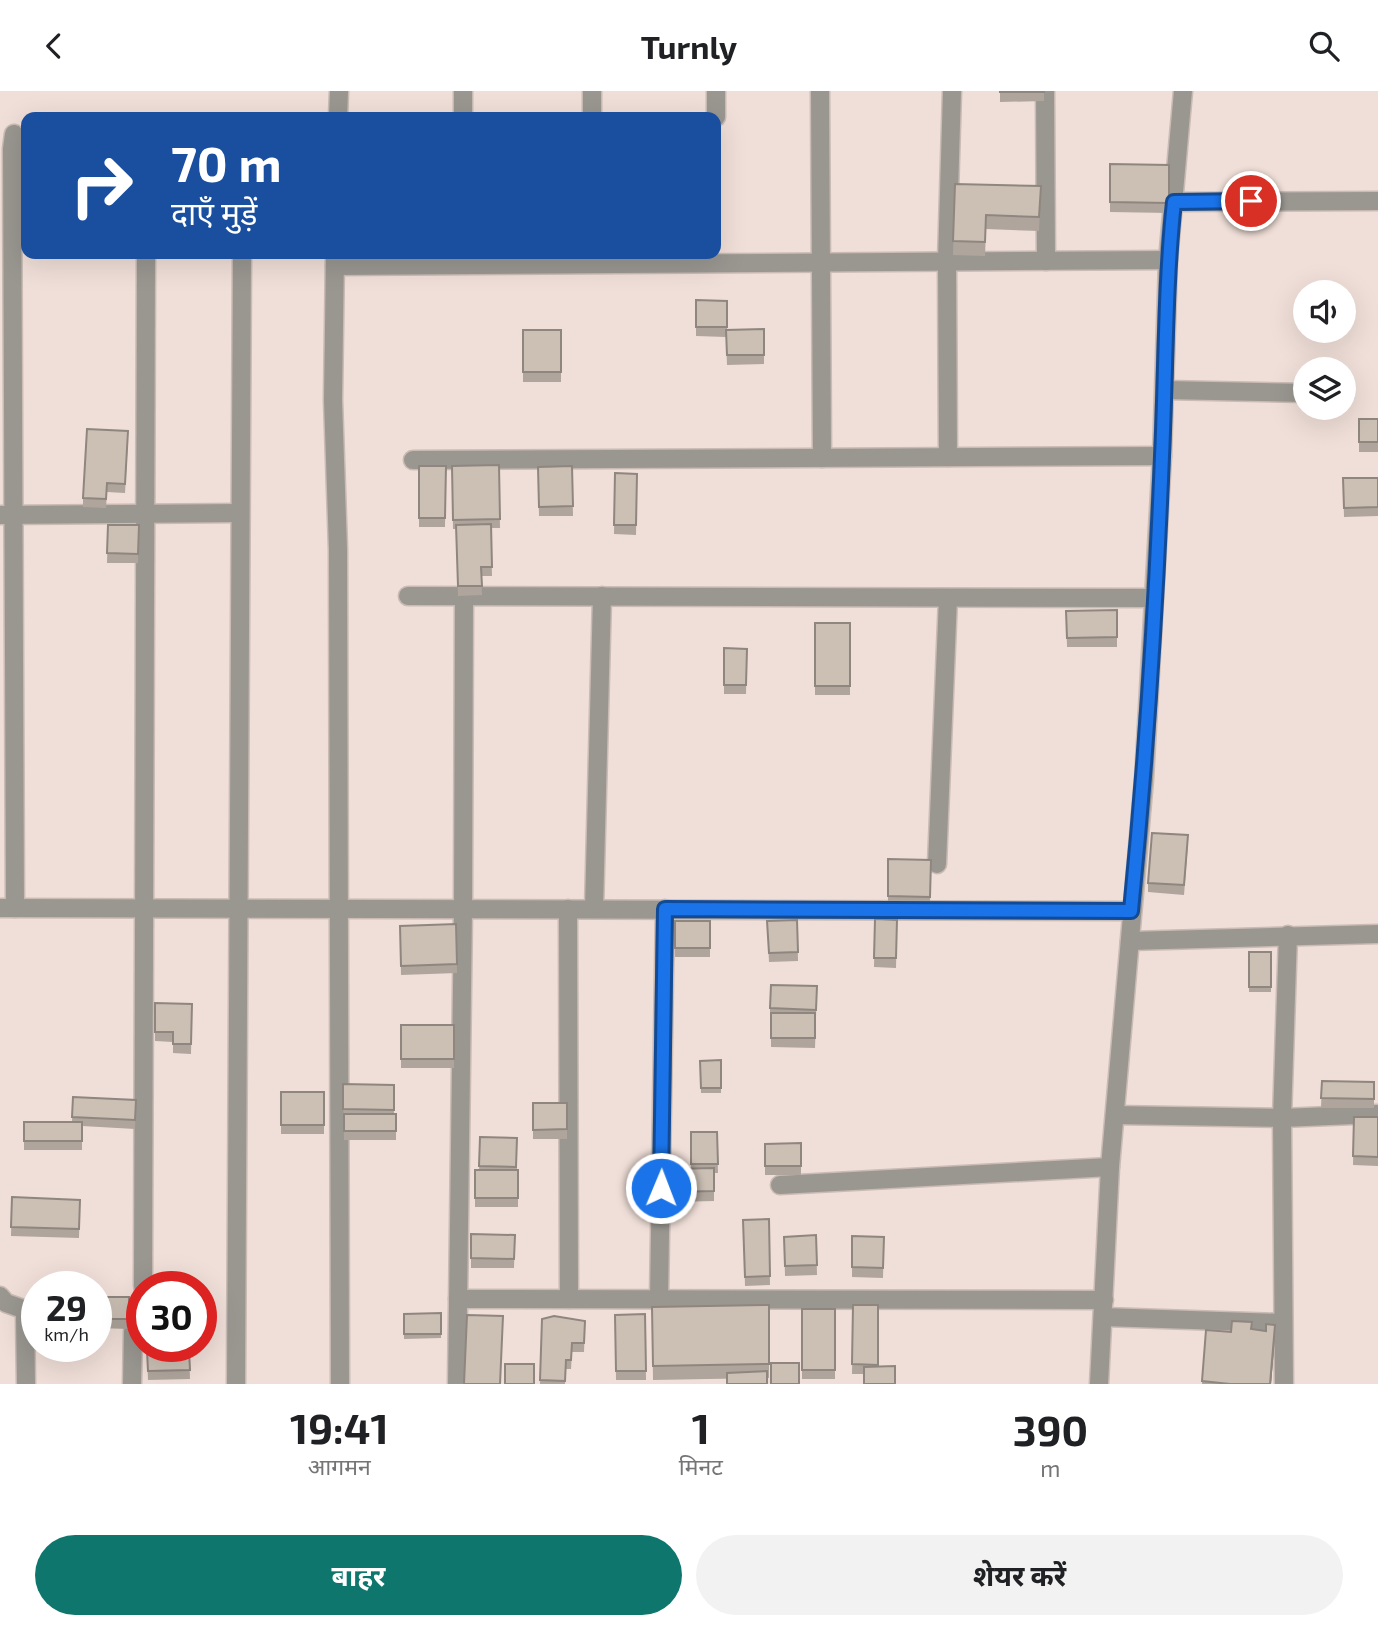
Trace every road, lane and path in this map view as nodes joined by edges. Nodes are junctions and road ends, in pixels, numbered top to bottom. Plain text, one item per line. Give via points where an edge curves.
1 (338, 91) edge
2 (463, 91) edge
3 (592, 91) edge
4 (716, 91) edge
5 (820, 91) edge
6 (952, 91) edge
7 (1045, 91) edge
8 (1183, 91) edge
9 (338, 112) edge
10 (463, 112) edge
11 (592, 112) edge
12 (716, 112) edge
13 (14, 134) dead end
14 (1378, 201) edge
15 (1174, 202) junction
16 (721, 258) edge
17 (146, 259) edge
18 (242, 259) edge
19 (462, 259) edge
20 (589, 259) edge
21 (335, 260) edge
22 (1168, 260) junction
23 (947, 261) junction
24 (1045, 261) junction
25 (822, 262) junction
26 (1165, 390) junction
27 (1293, 393) edge
28 (1162, 456) junction
29 (948, 457) junction
30 (822, 458) junction
31 (413, 460) dead end
32 (240, 513) junction
33 (146, 514) junction
34 (7, 515) edge
35 (408, 596) dead end
36 (464, 596) junction
37 (602, 596) junction
38 (948, 598) junction
39 (1154, 598) junction
40 (937, 865) dead end
41 (7, 908) edge
42 (145, 909) junction
43 (239, 909) junction
44 (337, 909) junction
45 (463, 909) junction
46 (568, 909) junction
47 (594, 909) junction
48 (665, 909) junction
49 (1131, 911) junction
50 (1378, 934) edge
51 (1289, 935) junction
52 (1130, 940) junction
53 (1378, 1114) edge
54 (1115, 1115) junction
55 (1282, 1118) junction
56 (1110, 1167) junction
57 (780, 1185) dead end
58 (143, 1271) edge
59 (0, 1296) edge
60 (458, 1299) junction
61 (569, 1299) junction
62 (659, 1299) junction
63 (1104, 1309) junction
64 (1283, 1323) junction
65 (132, 1362) edge
66 (26, 1384) edge
67 (132, 1384) edge
68 (236, 1384) edge
69 (340, 1384) edge
70 (457, 1384) edge
71 (1100, 1384) edge
72 (1284, 1384) edge

1 - 9 street
2 - 10 street
3 - 11 street
4 - 12 street
5 - 25 street
6 - 23 street
7 - 24 street
8 - 15 street
13 - 34 street
14 - 15 street
15 - 22 street
16 - 25 street
17 - 33 street
18 - 32 street
19 - 20 street
19 - 21 street
21 - 44 street
22 - 24 street
22 - 26 street
23 - 24 street
23 - 25 street
23 - 29 street
25 - 30 street
26 - 27 street
26 - 28 street
28 - 29 street
28 - 39 street
29 - 30 street
30 - 31 street
32 - 33 street
32 - 43 street
33 - 34 street
33 - 42 street
34 - 41 street
35 - 36 street
36 - 37 street
36 - 45 street
37 - 38 street
37 - 47 street
38 - 39 street
38 - 40 street
39 - 49 street
41 - 42 street
42 - 43 street
42 - 58 street
43 - 44 street
43 - 68 street
44 - 45 street
44 - 69 street
45 - 46 street
45 - 60 street
46 - 47 street
46 - 61 street
47 - 48 street
48 - 49 street
48 - 62 street
49 - 52 street
50 - 51 street
51 - 52 street
51 - 55 street
52 - 54 street
53 - 55 street
54 - 55 street
54 - 56 street
55 - 64 street
56 - 57 street
56 - 63 street
59 - 66 street via 23,1309 25,1315
60 - 61 street
60 - 70 street
61 - 62 street
62 - 63 street
63 - 64 street
63 - 71 street
64 - 72 street
65 - 67 street

